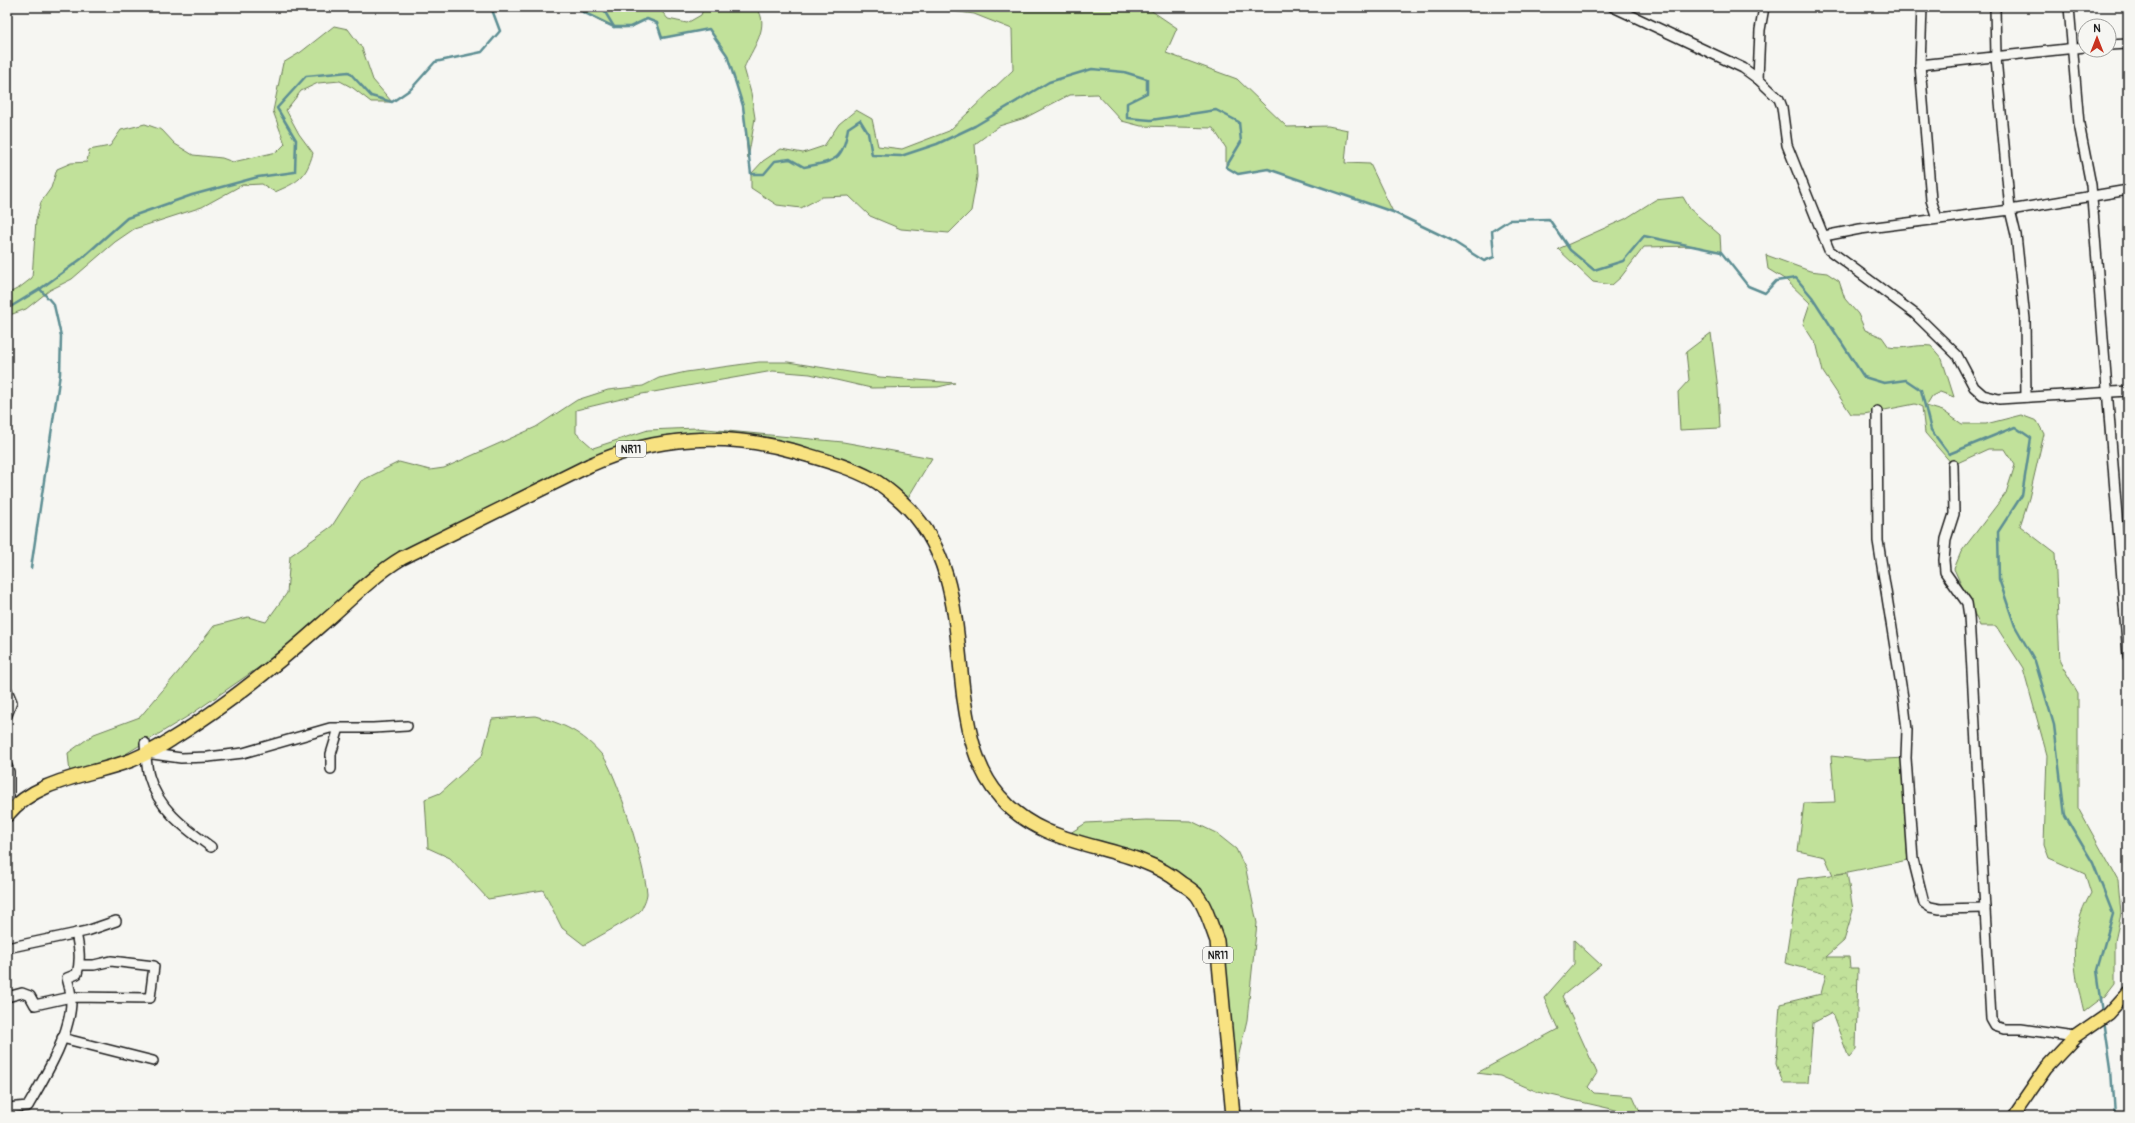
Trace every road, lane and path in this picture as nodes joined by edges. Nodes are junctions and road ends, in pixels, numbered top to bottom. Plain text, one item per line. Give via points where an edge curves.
1 (1613, 7) edge
2 (1764, 7) edge
3 (1922, 7) edge
4 (1995, 7) edge
5 (2069, 7) edge
6 (2128, 44) edge
7 (2117, 45) edge
8 (2072, 49) junction
9 (2077, 49) edge
10 (1996, 58) junction
11 (1920, 65) junction
12 (1758, 79) junction
13 (2128, 190) edge
14 (2091, 196) junction
15 (2010, 210) junction
16 (1936, 218) junction
17 (1824, 236) junction
18 (2128, 391) edge
19 (2106, 392) junction
20 (2026, 397) junction
21 (1877, 411) dead end
22 (1953, 465) dead end
23 (2127, 608) edge
24 (2128, 656) edge
25 (7, 690) edge
26 (7, 715) edge
27 (407, 726) dead end
28 (339, 728) junction
29 (146, 748) junction
30 (7, 766) edge
31 (331, 769) dead end
32 (11, 799) edge
33 (7, 815) edge
34 (211, 847) dead end
35 (1985, 908) junction
36 (116, 921) dead end
37 (76, 933) junction
38 (7, 948) edge
39 (80, 965) junction
40 (2128, 992) edge
41 (7, 996) edge
42 (71, 997) junction
43 (2075, 1037) junction
44 (62, 1038) junction
45 (153, 1060) dead end
46 (7, 1108) edge
47 (1233, 1116) edge
48 (2013, 1116) edge

1 - 12 street via 1743,68
2 - 12 street via 1760,30
3 - 11 street
4 - 10 street
5 - 8 street
6 - 7 street
8 - 9 street
8 - 10 street
8 - 14 street via 2079,124
10 - 11 street
10 - 15 street
11 - 16 street via 1931,200
12 - 17 street via 1779,99 1787,145
13 - 14 street
14 - 15 street
14 - 19 street
15 - 16 street
15 - 20 street via 2016,235 2024,319
16 - 17 street
17 - 20 street via 1829,250 1915,314 1939,336 1957,355 1974,387 1990,397
18 - 19 street
19 - 20 street
19 - 23 street
21 - 35 street via 1878,541 1907,730 1906,758 1913,859 1924,903 1930,907 1951,910
22 - 35 street via 1954,514 1946,539 1944,560 1945,572 1967,603 1969,616
23 - 24 street
25 - 26 street via 12,702
27 - 28 street
28 - 29 street via 307,733 243,753 215,756 181,758
28 - 31 street via 331,754
29 - 32 highway, NR11 via 120,763 58,781
29 - 34 street via 149,776 161,802 177,821
29 - 47 highway, NR11 via 173,738 260,675 316,630 384,568 606,458 658,443 706,439 740,441 788,450 836,464 861,473 886,488 924,526 934,542 944,566 952,600 965,709 974,751 980,766 1000,798 1028,822 1045,831 1112,853 1143,860 1174,876 1196,895 1217,941
30 - 32 street
32 - 33 highway, NR11
35 - 43 street via 1991,1019 1995,1026
36 - 37 street
37 - 38 street
37 - 39 street
39 - 42 street via 77,974 67,978
39 - 42 street via 111,961 154,966 150,998
40 - 43 main road via 2108,1014
41 - 42 street via 22,993 30,996 35,1005
42 - 44 street via 68,1020
43 - 48 main road via 2046,1068
44 - 45 street
44 - 46 street via 52,1066 28,1106

